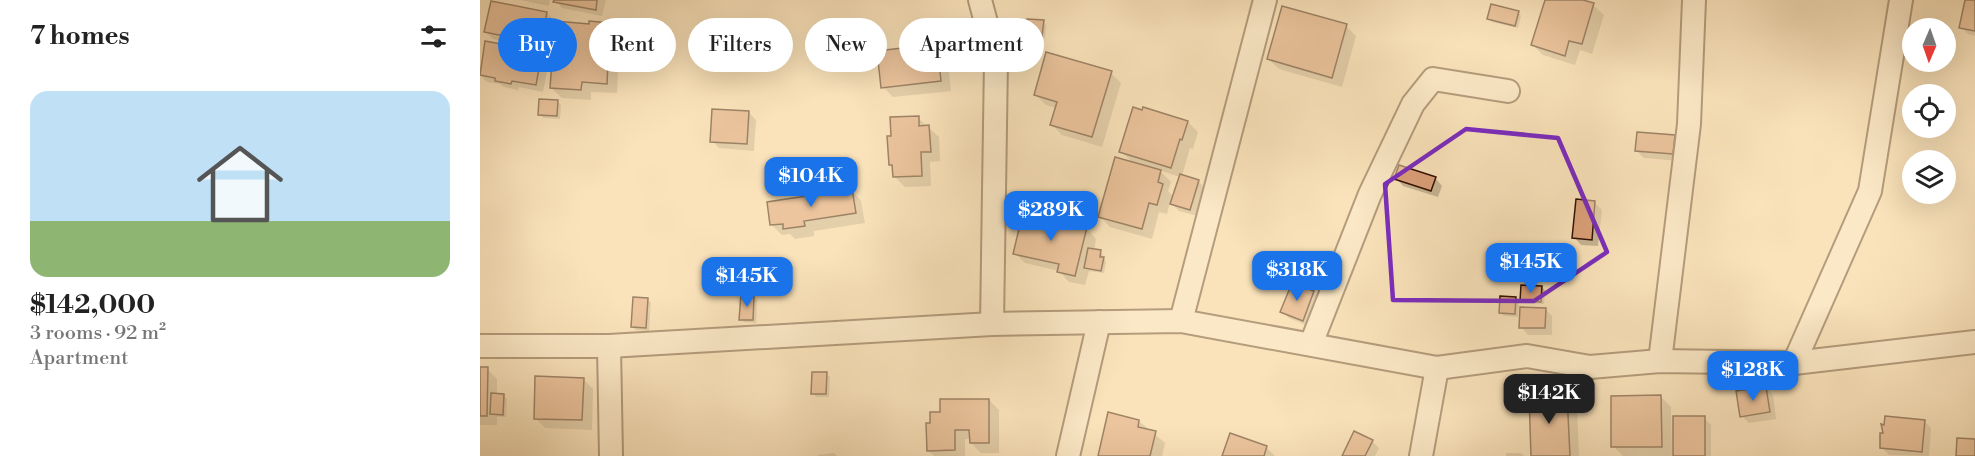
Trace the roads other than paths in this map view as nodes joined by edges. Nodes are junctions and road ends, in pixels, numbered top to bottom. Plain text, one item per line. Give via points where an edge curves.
1 (980, 0) edge
2 (1265, 0) edge
3 (1694, 0) edge
4 (1901, 0) edge
5 (1508, 91) dead end
6 (1181, 321) junction
7 (1099, 322) junction
8 (992, 324) junction
9 (1975, 342) edge
10 (1311, 344) junction
11 (480, 346) edge
12 (609, 346) junction
13 (1660, 361) junction
14 (1794, 363) junction
15 (1437, 368) junction
16 (611, 456) edge
17 (1068, 456) edge
18 (1421, 456) edge

1 - 8 street via 996,60
2 - 6 street
3 - 13 street via 1689,124
4 - 14 street via 1870,191
5 - 10 street via 1432,79 1413,104 1370,194
6 - 7 street
6 - 10 street
7 - 8 street
7 - 17 street
8 - 12 street
9 - 14 street
10 - 15 street
11 - 12 street
12 - 16 street
13 - 14 street
13 - 15 street via 1590,367 1527,356
15 - 18 street

